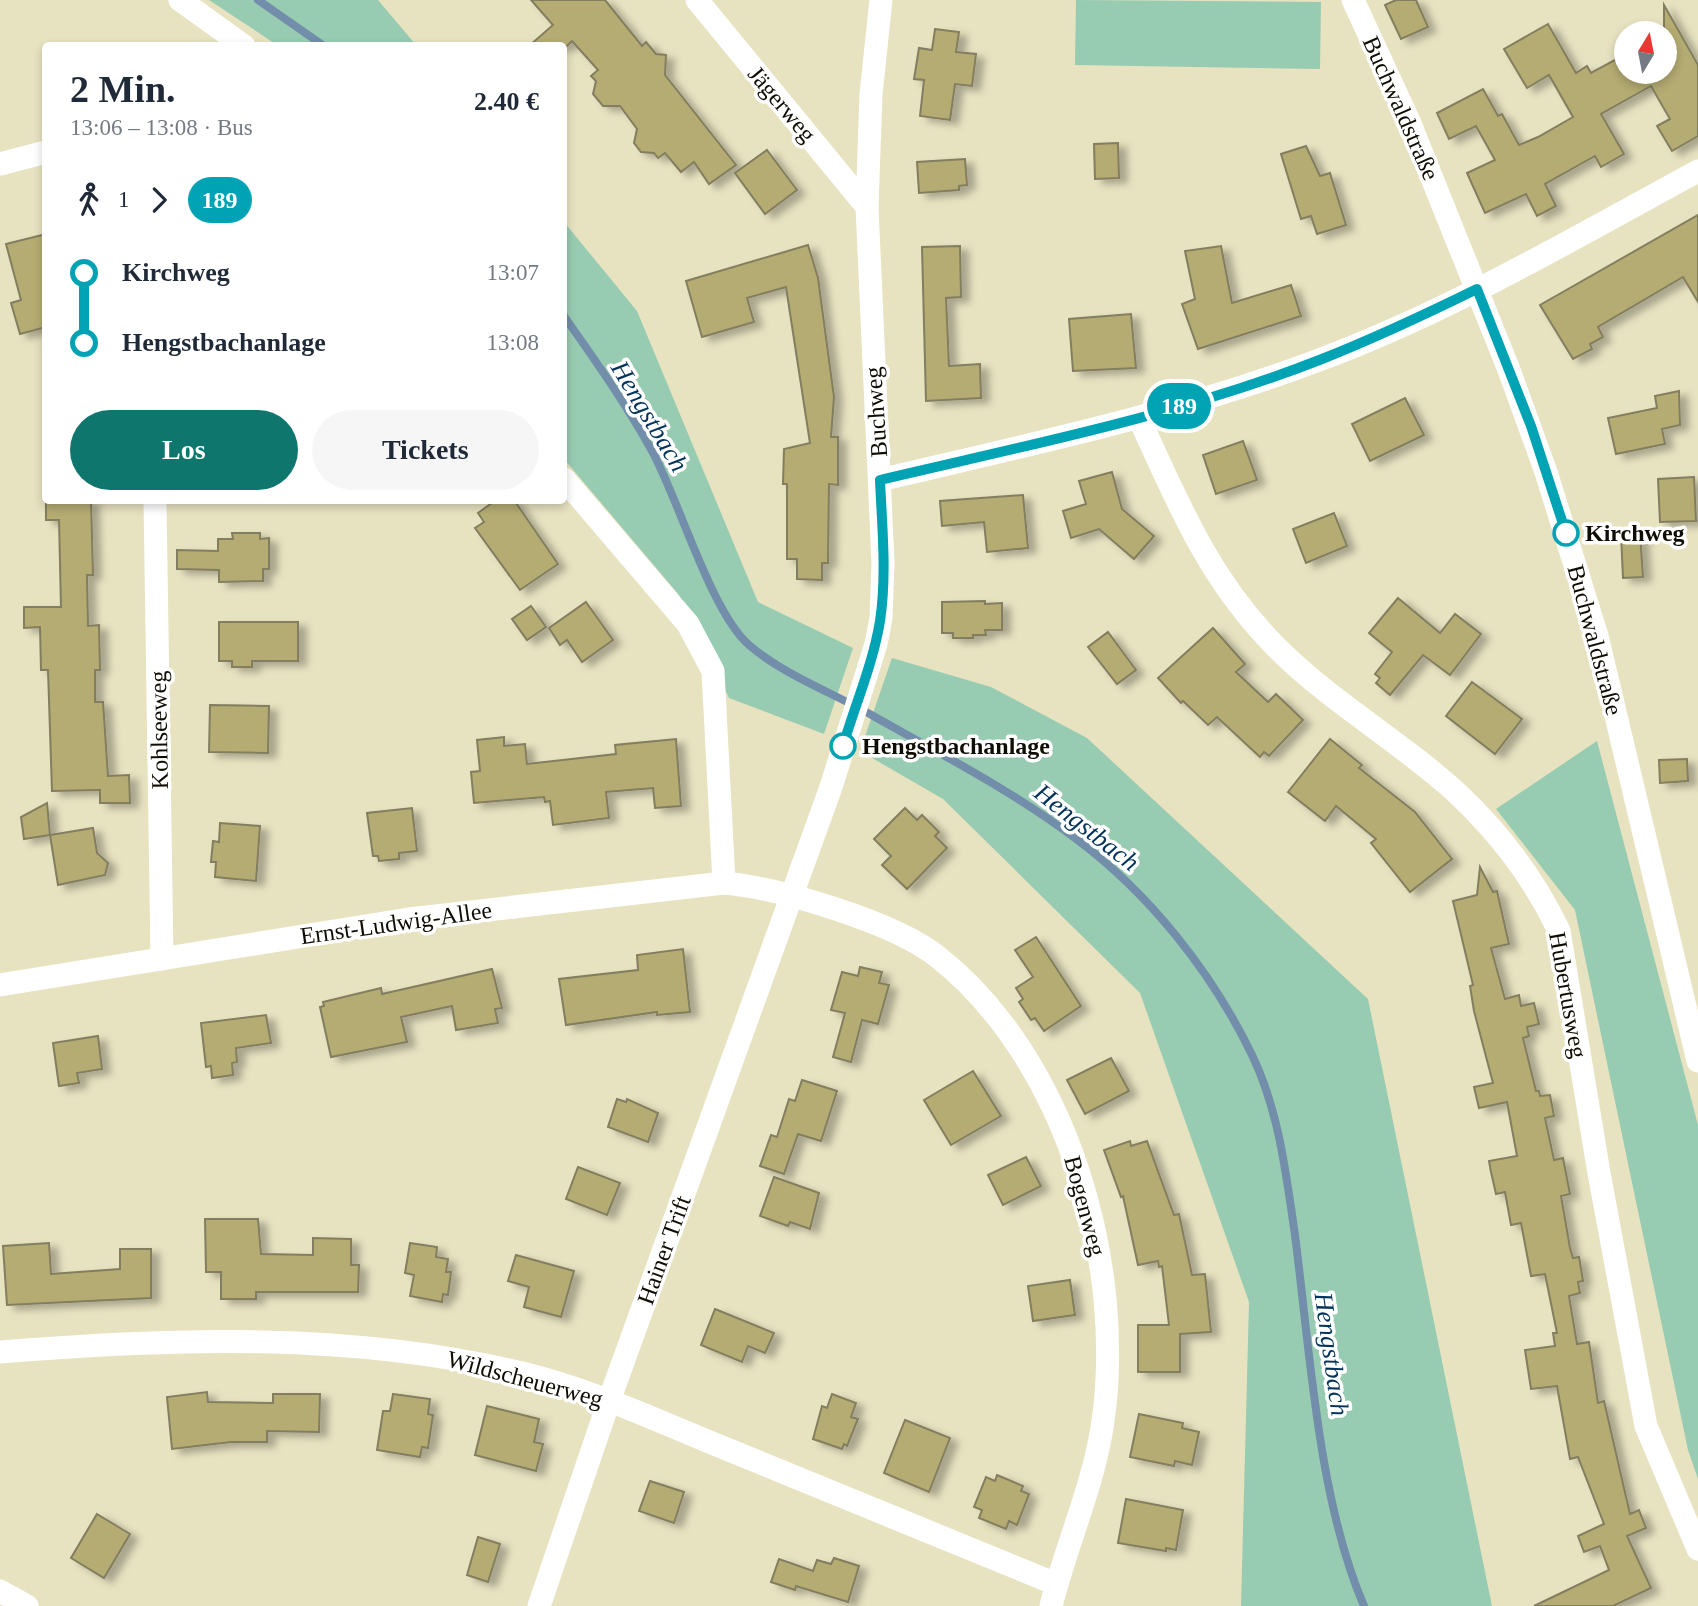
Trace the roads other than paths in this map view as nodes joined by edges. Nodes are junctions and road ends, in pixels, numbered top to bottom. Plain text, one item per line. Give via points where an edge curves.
1 (180, 0) edge
2 (697, 0) edge
3 (881, 0) edge
4 (1353, 0) edge
5 (238, 42) edge
6 (42, 153) edge
7 (0, 164) edge
8 (1698, 171) edge
9 (867, 208) junction
10 (1477, 289) junction
11 (1139, 418) junction
12 (880, 480) junction
13 (567, 483) edge
14 (155, 504) edge
15 (724, 883) junction
16 (792, 895) junction
17 (162, 959) junction
18 (0, 985) edge
19 (1698, 1060) edge
20 (0, 1352) edge
21 (609, 1401) junction
22 (1698, 1549) edge
23 (0, 1591) edge
24 (1053, 1595) edge
25 (27, 1606) edge
26 (539, 1606) edge

1 - 5 street
2 - 9 street, Jägerweg
3 - 9 street, Buchweg via 871,94
4 - 10 street, Buchwaldstraße via 1409,121
6 - 7 street
8 - 10 street
9 - 12 street, Buchweg
10 - 11 street via 1320,360
10 - 19 street, Buchwaldstraße via 1531,426 1597,636
11 - 12 street
11 - 22 street, Hubertusweg via 1194,538 1259,628 1315,683 1458,794 1515,857 1550,911 1559,931 1646,1426
12 - 16 street, Buchweg via 881,618
13 - 15 street via 688,624 713,671
14 - 17 street, Kohlseeweg
15 - 16 street, Ernst-Ludwig-Allee
15 - 17 street, Ernst-Ludwig-Allee via 409,919
16 - 21 street, Hainer Trift
16 - 24 street, Bogenweg via 916,942 958,975 985,1004 1027,1064 1082,1178 1107,1306 1107,1375 1094,1463
17 - 18 street, Ernst-Ludwig-Allee
20 - 21 street, Wildscheuerweg via 167,1342 355,1346 433,1354 522,1373
21 - 24 street, Wildscheuerweg
21 - 26 street, Hainer Trift
23 - 25 street

